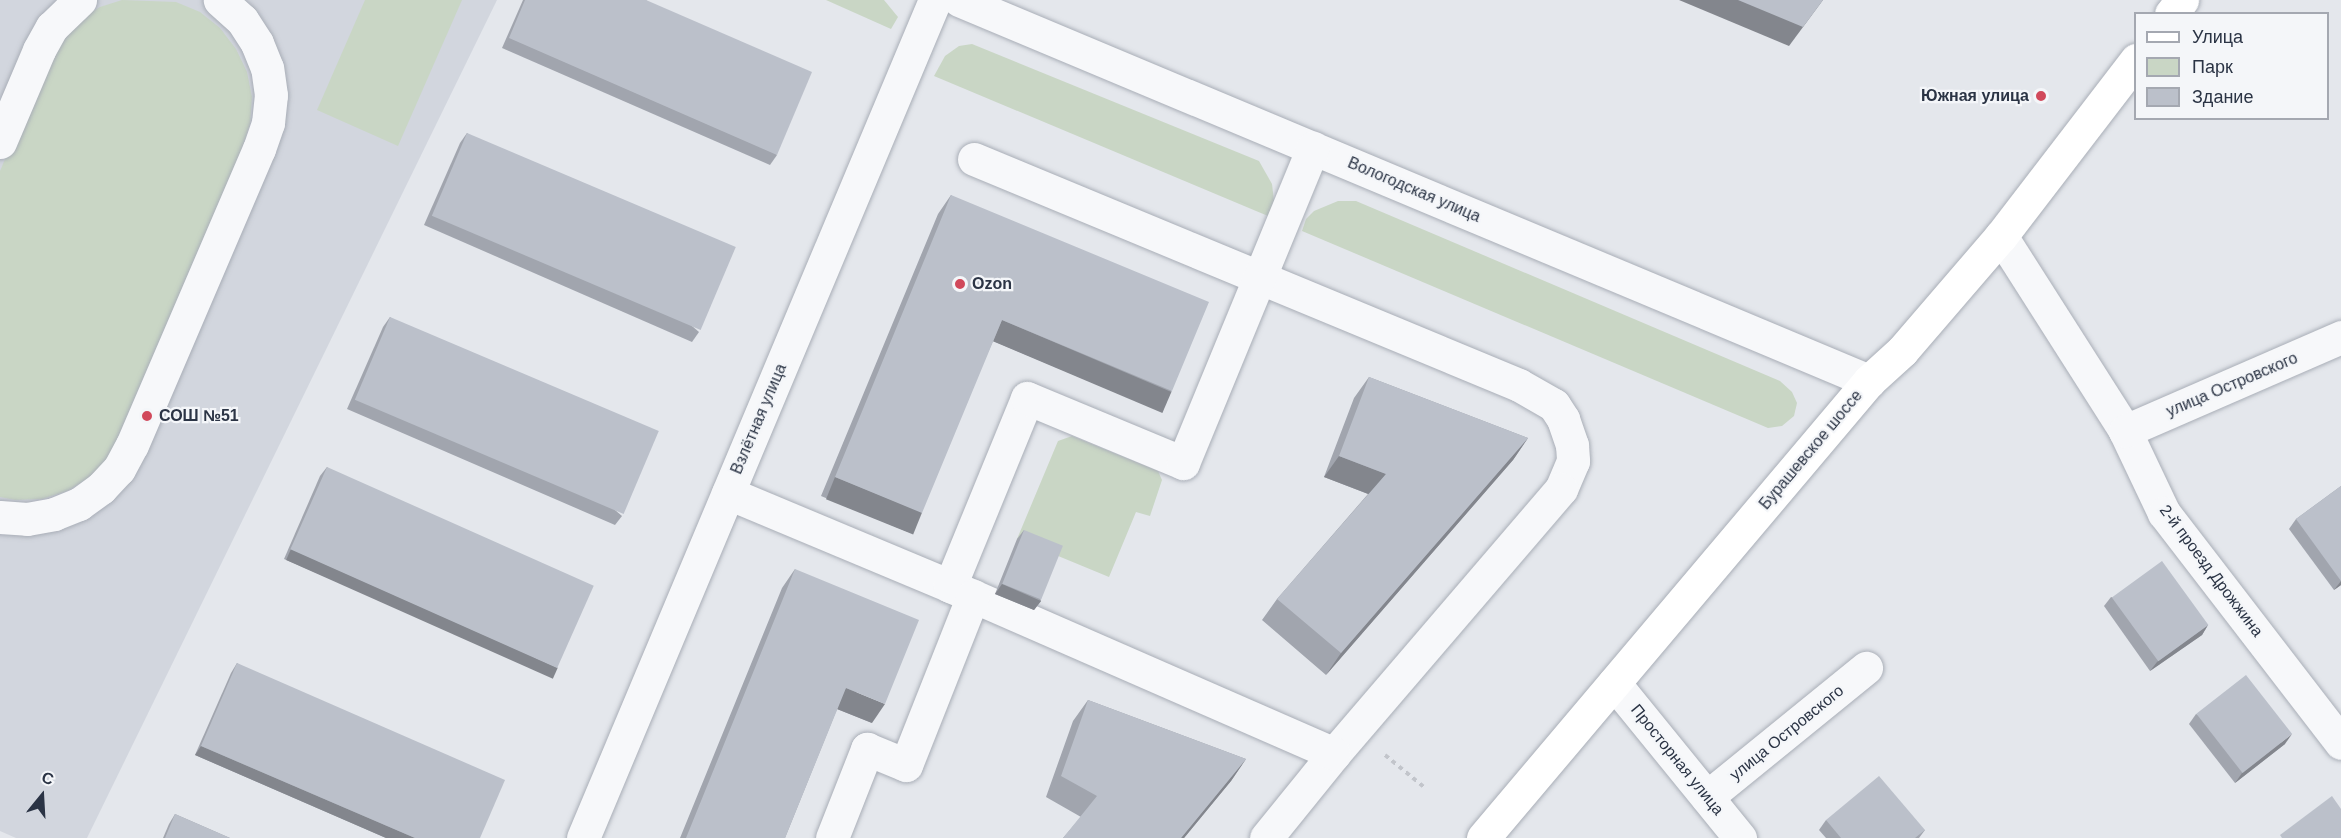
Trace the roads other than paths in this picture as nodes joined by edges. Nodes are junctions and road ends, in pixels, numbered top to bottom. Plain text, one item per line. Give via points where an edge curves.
1 (80, 0) edge
2 (220, 0) edge
3 (935, 0) edge
4 (959, 0) edge
5 (2182, 0) edge
6 (2173, 12) edge
7 (38, 24) dead end
8 (2134, 63) edge
9 (0, 112) edge
10 (0, 142) edge
11 (1313, 148) junction
12 (974, 159) dead end
13 (2001, 236) junction
14 (1259, 278) junction
15 (2340, 340) edge
16 (1869, 381) junction
17 (2125, 431) junction
18 (728, 493) junction
19 (0, 517) edge
20 (962, 591) junction
21 (1866, 668) dead end
22 (1614, 683) junction
23 (2341, 743) edge
24 (1334, 754) junction
25 (1707, 797) junction
26 (583, 838) edge
27 (832, 838) edge
28 (1266, 838) edge
29 (1484, 838) edge
30 (1740, 838) edge

1 - 10 street via 52,27
2 - 19 street via 242,20 267,68 271,95 268,123 250,171 119,469 101,489 62,511 27,519
3 - 18 street, Взлётная улица
4 - 11 street, Вологодская улица
5 - 6 main road
7 - 9 street
8 - 13 main road, Бурашевское шоссе
11 - 14 street
11 - 16 street, Вологодская улица
12 - 14 street
13 - 16 main road, Бурашевское шоссе via 1902,351
13 - 17 street, 2-й проезд Дрожжина
14 - 20 street via 1183,463 1027,398
14 - 24 street via 1535,393 1554,405 1572,445 1573,460 1561,489
15 - 17 street, улица Островского
16 - 22 main road, Бурашевское шоссе
17 - 23 street, 2-й проезд Дрожжина via 2164,513
18 - 20 street
18 - 26 street, Взлётная улица
20 - 24 street
20 - 27 street via 906,765 867,749
21 - 25 street, улица Островского
22 - 25 street, Просторная улица
22 - 29 main road, Бурашевское шоссе
24 - 28 street
25 - 30 street, Просторная улица

